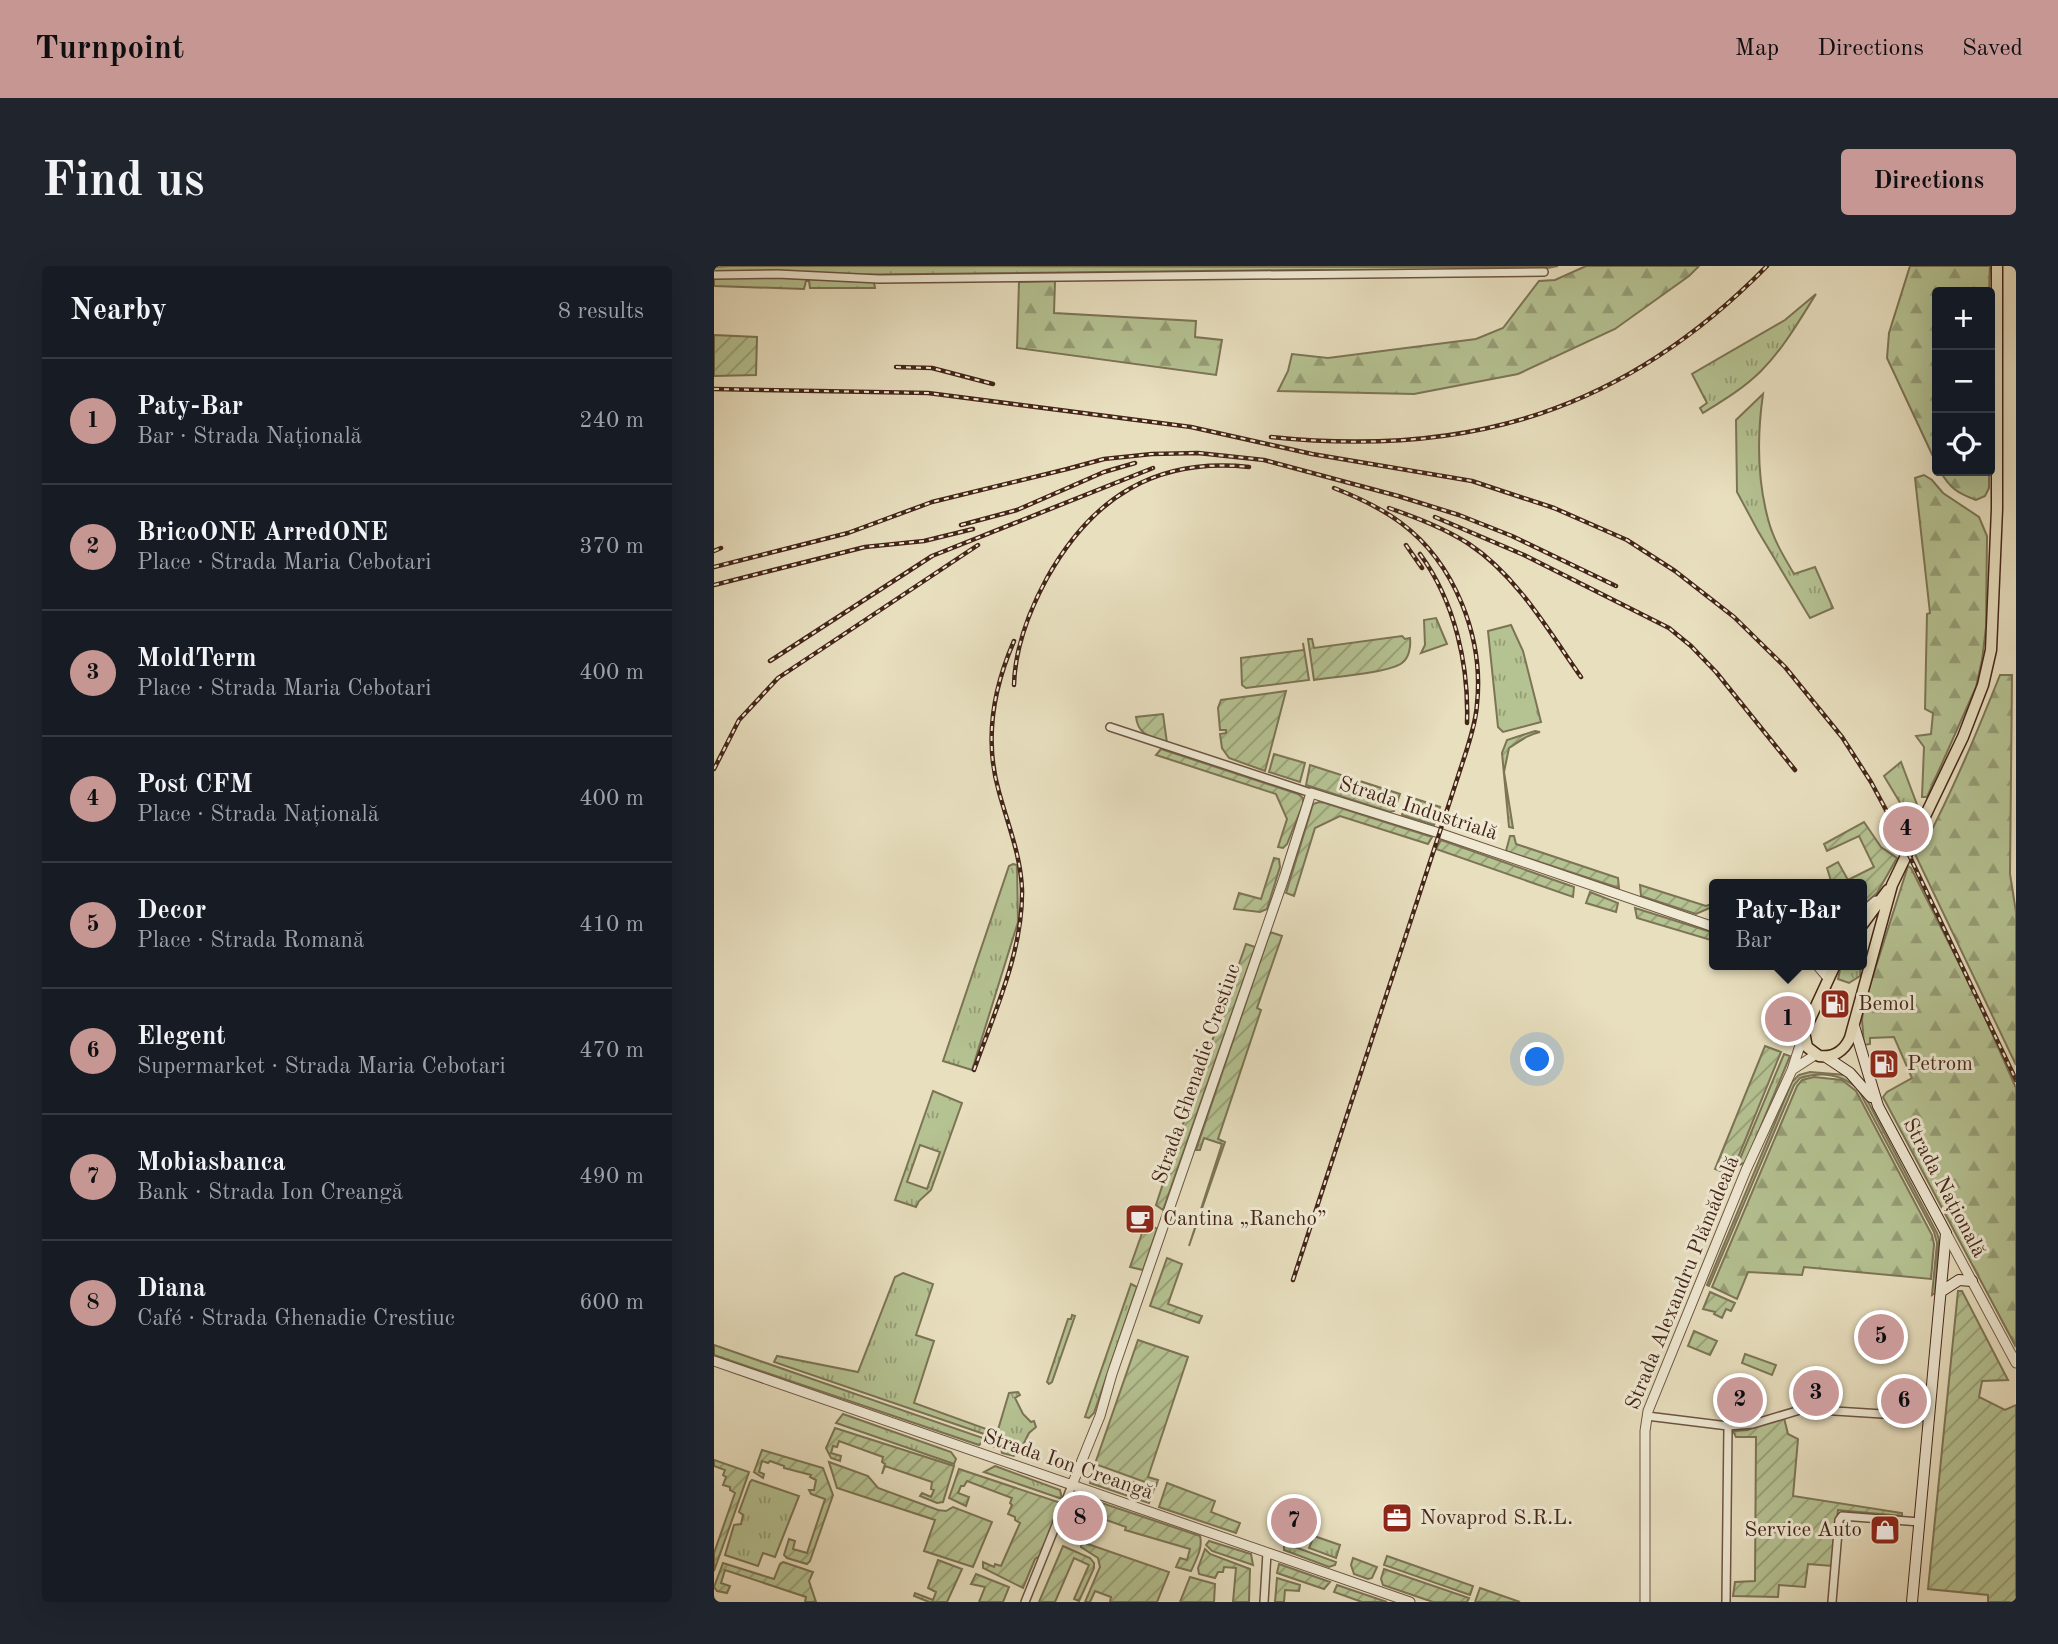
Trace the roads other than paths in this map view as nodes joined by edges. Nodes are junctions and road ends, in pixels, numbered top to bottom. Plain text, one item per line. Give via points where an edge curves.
1 (1997, 266) edge
2 (1544, 272) dead end
3 (714, 275) edge
4 (1110, 727) dead end
5 (1311, 793) junction
6 (1892, 885) junction
7 (1867, 908) edge
8 (1867, 917) edge
9 (1709, 925) edge
10 (1868, 969) joint
11 (1821, 970) edge
12 (1832, 970) edge
13 (1828, 978) junction
14 (1854, 1021) junction
15 (1804, 1032) junction
16 (1821, 1056) junction
17 (1792, 1070) junction
18 (1878, 1106) junction
19 (1946, 1233) junction
20 (1972, 1281) junction
21 (1942, 1291) junction
22 (714, 1361) edge
23 (2016, 1363) edge
24 (1647, 1416) junction
25 (1930, 1417) junction
26 (1728, 1426) junction
27 (1072, 1485) junction
28 (1920, 1522) junction
29 (1267, 1553) junction
30 (1025, 1602) edge
31 (1264, 1602) edge
32 (1410, 1602) edge
33 (1645, 1602) edge
34 (1726, 1602) edge
35 (1832, 1602) edge
36 (1912, 1602) edge

1 - 6 main road, Strada Națională via 1997,509 1991,650 1963,737
2 - 3 street via 878,279
4 - 5 street, Strada Industrială
5 - 9 street, Strada Industrială
5 - 27 street, Strada Ghenadie Crestiuc via 1100,1416
6 - 7 street
6 - 8 main road, Strada Națională
6 - 10 main road, Strada Națională
10 - 14 main road, Strada Națională
11 - 13 street
12 - 13 main road
13 - 15 main road
14 - 16 main road, Strada Națională via 1844,1047 1834,1055
14 - 18 main road, Strada Națională
15 - 16 main road, Strada Națională via 1807,1047
15 - 17 street, Strada Alexandru Plămădeală
16 - 17 street
16 - 18 main road, Strada Națională via 1850,1073
17 - 24 street, Strada Alexandru Plămădeală via 1746,1170
18 - 19 main road, Strada Națională
19 - 20 street, Strada Națională
19 - 21 main road
20 - 21 main road via 1959,1280
20 - 23 street, Strada Națională
21 - 25 main road
22 - 27 street, Strada Ion Creangă
24 - 26 street
24 - 33 street, Strada Alexandru Plămădeală
25 - 26 street via 1809,1410
25 - 28 main road
26 - 34 street
27 - 29 street, Strada Ion Creangă
27 - 30 street, Strada Ghenadie Crestiuc
28 - 35 street via 1842,1516
28 - 36 main road
29 - 31 street
29 - 32 street, Strada Ion Creangă

